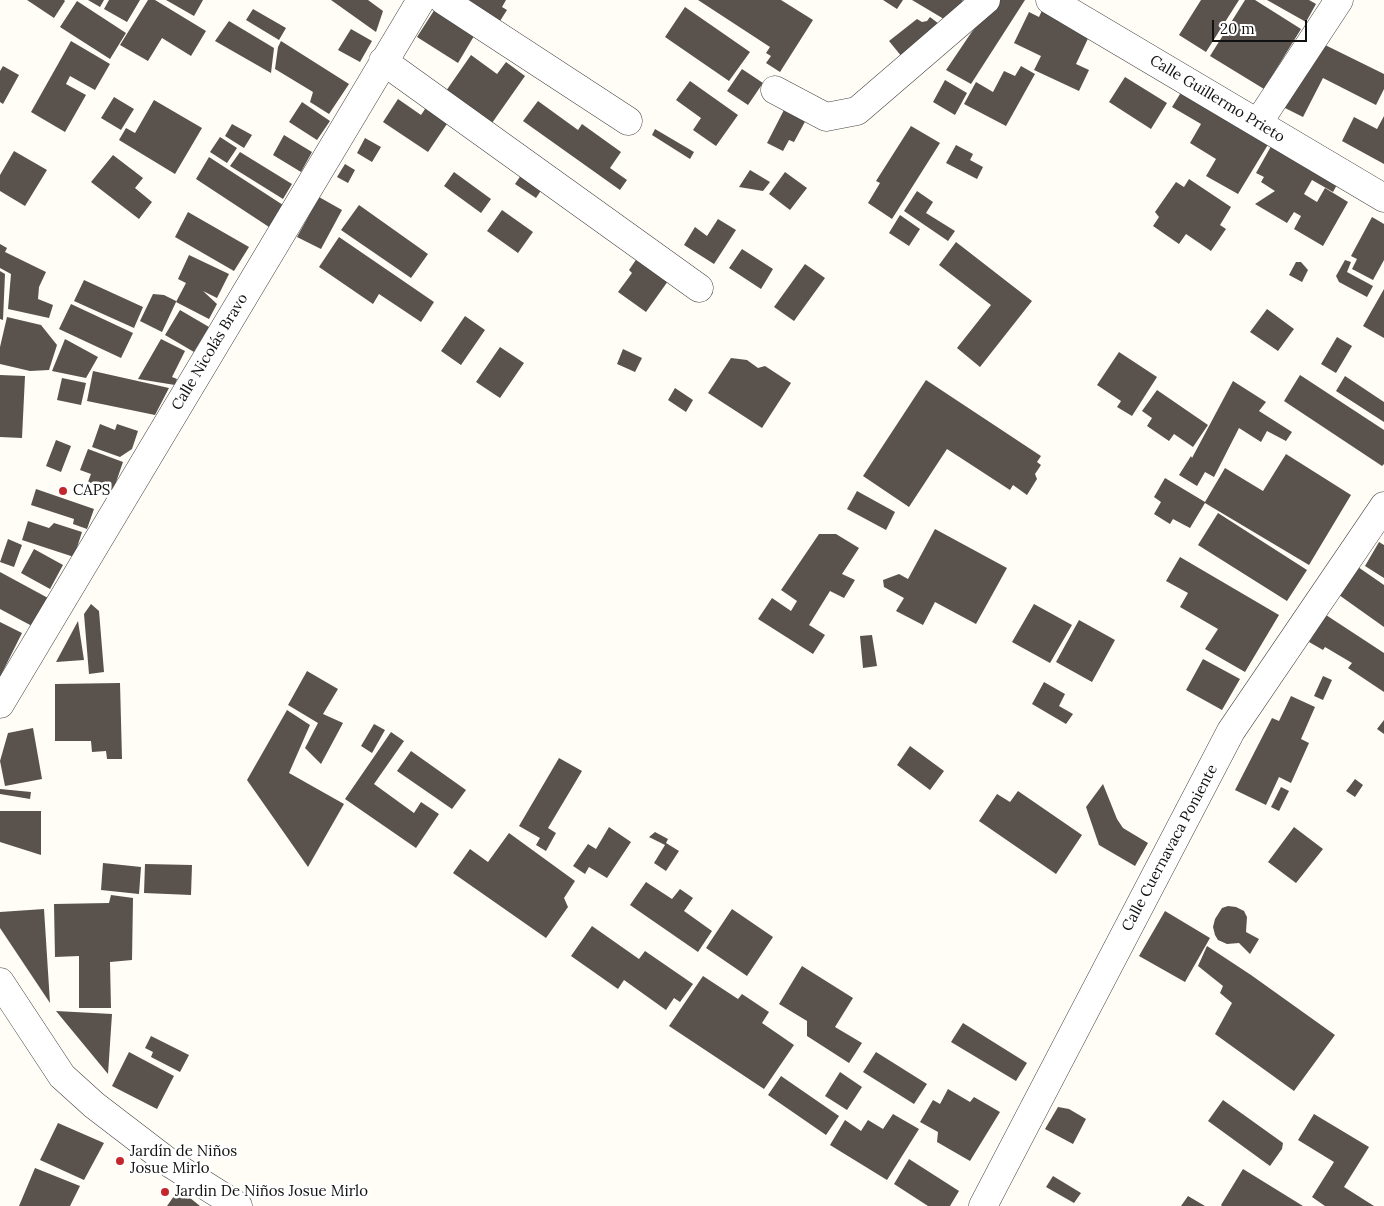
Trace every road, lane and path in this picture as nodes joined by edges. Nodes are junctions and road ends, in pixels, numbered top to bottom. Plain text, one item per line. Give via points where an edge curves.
1 (420, 0) edge
2 (443, 0) edge
3 (986, 0) edge
4 (1050, 0) edge
5 (1339, 0) edge
6 (383, 61) junction
7 (775, 90) dead end
8 (628, 121) dead end
9 (1258, 123) junction
10 (1384, 198) edge
11 (698, 288) dead end
12 (1384, 506) edge
13 (0, 704) edge
14 (0, 982) edge
15 (238, 1206) edge
16 (983, 1206) edge

1 - 6 street, Calle Nicolás Bravo
2 - 8 street
3 - 7 street via 857,111 826,118
4 - 9 street, Calle Guillermo Prieto
5 - 9 street
6 - 11 street
6 - 13 street, Calle Nicolás Bravo
9 - 10 street, Calle Guillermo Prieto
12 - 16 street, Calle Cuernavaca Poniente via 1231,731
14 - 15 street via 62,1076 171,1164

